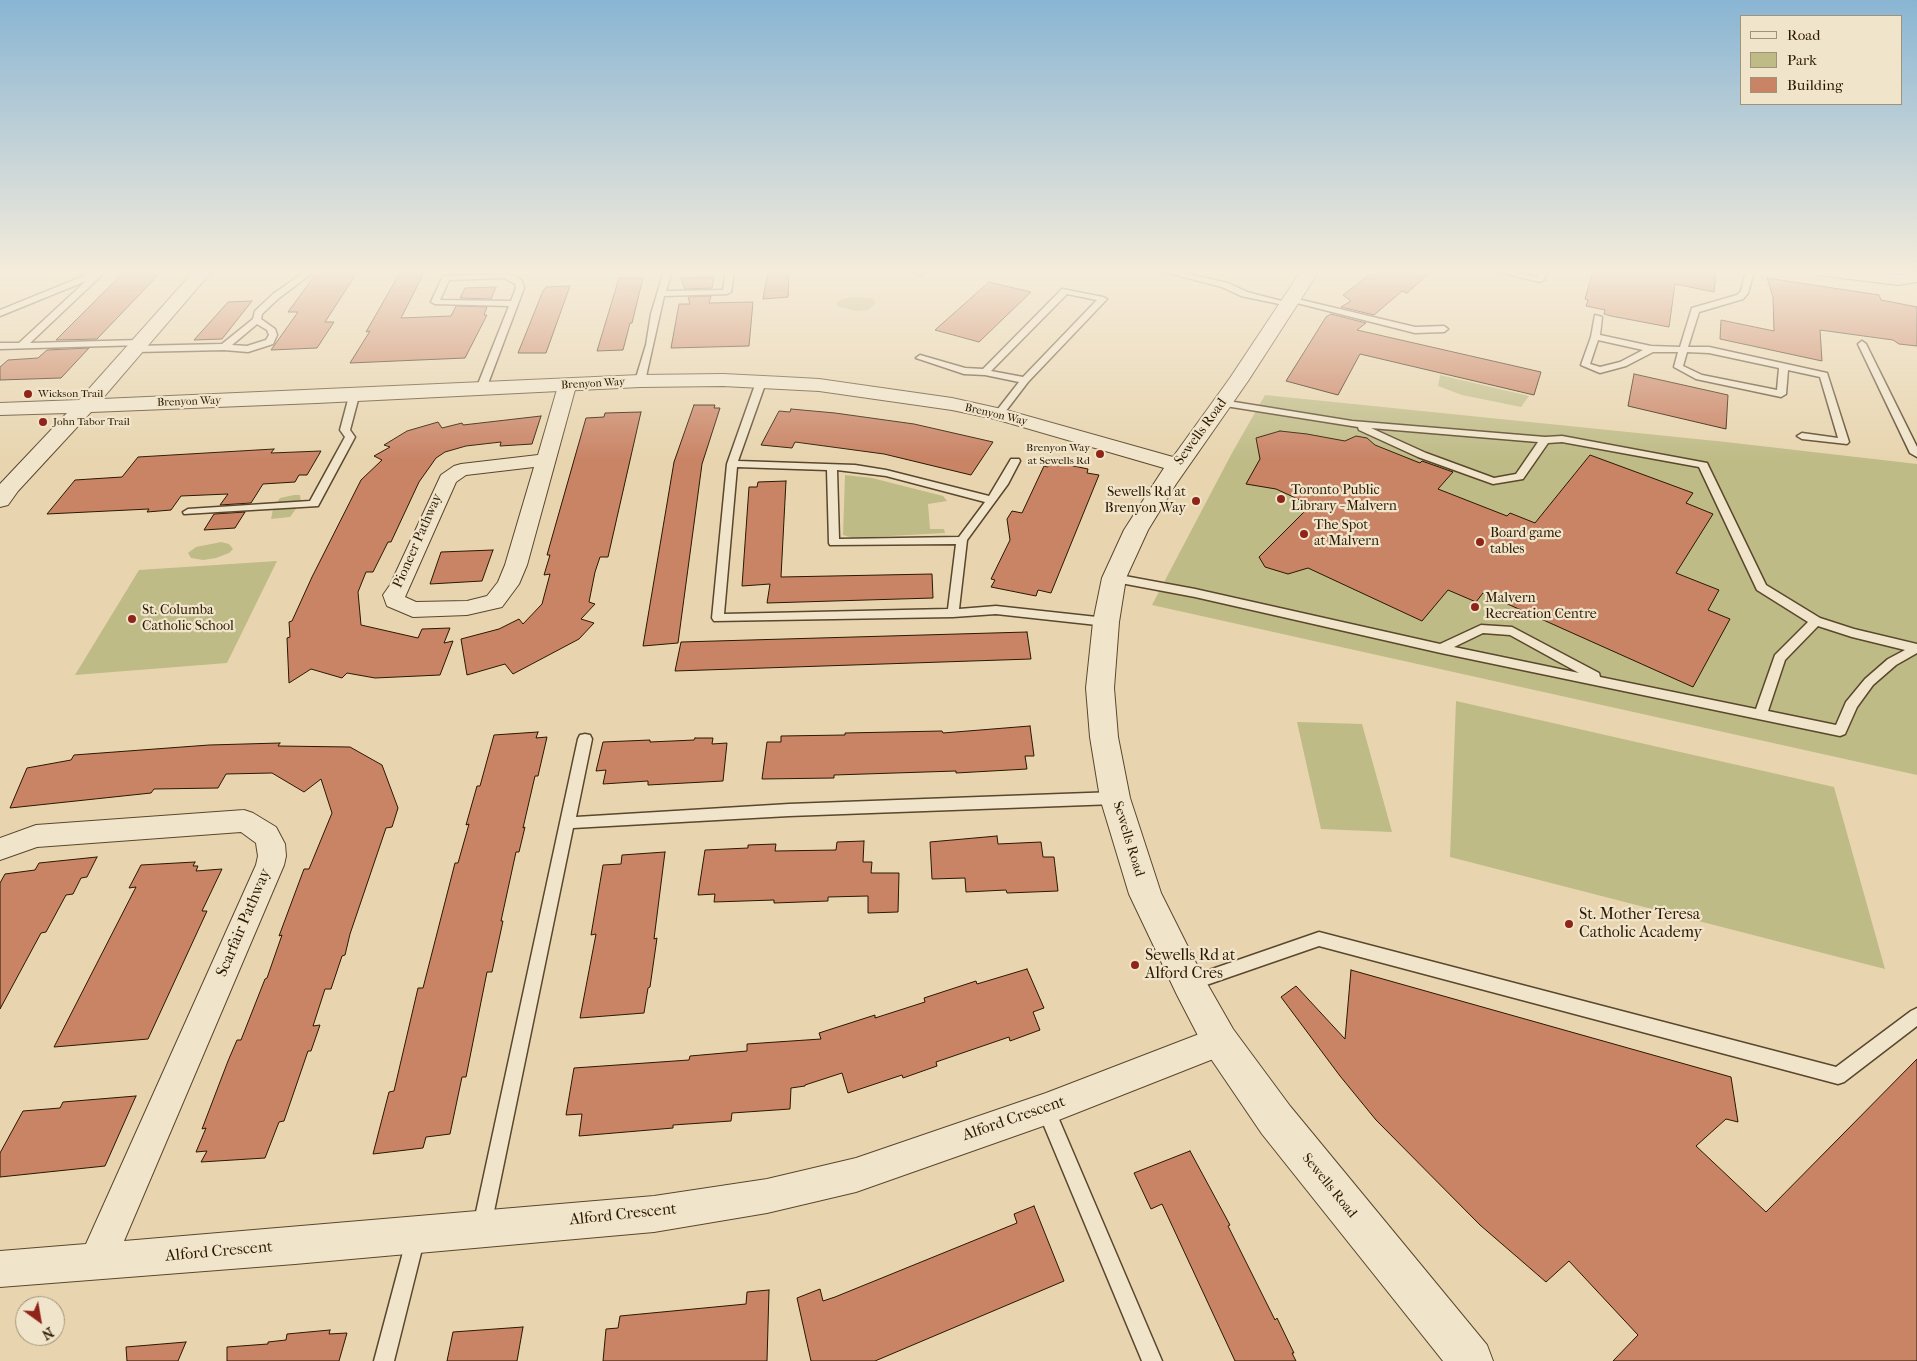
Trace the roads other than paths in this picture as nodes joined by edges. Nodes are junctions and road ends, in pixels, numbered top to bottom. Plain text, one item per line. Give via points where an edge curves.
1 (33, 335) edge
2 (148, 335) edge
3 (239, 335) edge
4 (273, 335) edge
5 (501, 335) edge
6 (651, 335) edge
7 (1022, 335) edge
8 (1069, 335) edge
9 (1268, 335) edge
10 (1688, 335) edge
11 (1595, 337) joint
12 (1862, 344) dead end
13 (0, 346) edge
14 (21, 346) junction
15 (138, 346) junction
16 (224, 347) junction
17 (1651, 349) junction
18 (1683, 350) junction
19 (920, 358) dead end
20 (1784, 367) junction
21 (985, 372) junction
22 (1025, 380) junction
23 (640, 381) junction
24 (761, 382) junction
25 (566, 386) junction
26 (481, 389) junction
27 (354, 396) junction
28 (1222, 403) junction
29 (86, 405) junction
30 (0, 409) edge
31 (999, 414) junction
32 (1352, 424) junction
33 (1802, 436) dead end
34 (1545, 440) junction
35 (1917, 454) edge
36 (544, 460) junction
37 (1016, 462) dead end
38 (732, 464) junction
39 (1178, 465) junction
40 (832, 466) junction
41 (0, 500) edge
42 (990, 500) junction
43 (188, 512) dead end
44 (962, 540) junction
45 (1114, 578) junction
46 (953, 613) junction
47 (1106, 622) junction
48 (1816, 622) junction
49 (1441, 648) junction
50 (1916, 648) edge
51 (1606, 682) junction
52 (1761, 714) junction
53 (585, 739) dead end
54 (1115, 798) junction
55 (567, 822) junction
56 (0, 849) edge
57 (1189, 984) junction
58 (1917, 1016) edge
59 (1220, 1041) junction
60 (1046, 1109) junction
61 (482, 1228) junction
62 (416, 1235) junction
63 (97, 1262) junction
64 (0, 1269) edge
65 (384, 1361) edge
66 (1152, 1361) edge
67 (1471, 1361) edge

1 - 14 lane
2 - 15 street
3 - 16 lane
4 - 16 lane via 270,342 248,349
5 - 26 lane
6 - 23 lane
7 - 21 lane
8 - 22 lane
9 - 28 street, Sewells Road
10 - 18 lane
11 - 17 lane
11 - 17 lane via 1586,365 1600,370 1623,364
12 - 35 lane
13 - 14 lane
14 - 15 lane
15 - 16 lane
15 - 29 street
17 - 18 lane
18 - 20 lane via 1710,350
18 - 20 lane via 1678,367 1699,377 1781,394
19 - 21 lane via 964,371
20 - 33 lane via 1824,375 1844,442
21 - 22 lane
22 - 31 lane
23 - 24 street, Brenyon Way
23 - 25 street, Brenyon Way
24 - 31 street, Brenyon Way via 819,385
24 - 38 lane
25 - 26 street, Brenyon Way
25 - 36 street, Pioneer Pathway
26 - 27 street, Brenyon Way
27 - 29 street, Brenyon Way
27 - 43 lane via 345,430 350,437 314,504
28 - 32 lane
28 - 39 street, Sewells Road
29 - 30 street, Brenyon Way
29 - 41 street
31 - 39 street, Brenyon Way
32 - 34 lane
32 - 34 lane via 1422,455 1493,481 1518,476
34 - 48 lane via 1562,439 1703,465 1761,587
36 - 36 street, Pioneer Pathway via 461,470 448,479 394,594 396,601 413,610 467,608 494,602 508,584 516,565
37 - 42 lane
38 - 40 lane
38 - 46 lane via 718,618
39 - 45 street, Sewells Road via 1136,530
40 - 42 lane via 886,473
40 - 44 lane via 834,543
42 - 44 lane
44 - 46 lane
45 - 47 street, Sewells Road
45 - 49 lane
46 - 47 lane via 996,610
47 - 54 street, Sewells Road via 1100,688 1104,737
48 - 50 lane
48 - 52 lane via 1779,658
49 - 51 lane
49 - 51 lane via 1481,630 1512,631
50 - 52 lane via 1892,662 1869,682 1851,705 1840,731
51 - 52 lane
53 - 55 lane
54 - 55 lane
54 - 57 street, Sewells Road via 1145,894
55 - 61 lane
56 - 63 street, Scarfair Pathway via 36,836 244,821 260,830 272,844 270,865
57 - 58 lane via 1319,939 1838,1076
57 - 59 street, Sewells Road
59 - 60 street, Alford Crescent
59 - 67 street, Sewells Road via 1276,1120
60 - 61 street, Alford Crescent via 856,1174 767,1196 654,1214
60 - 66 lane
61 - 62 street, Alford Crescent
62 - 63 street, Alford Crescent
62 - 65 lane
63 - 64 street, Alford Crescent

